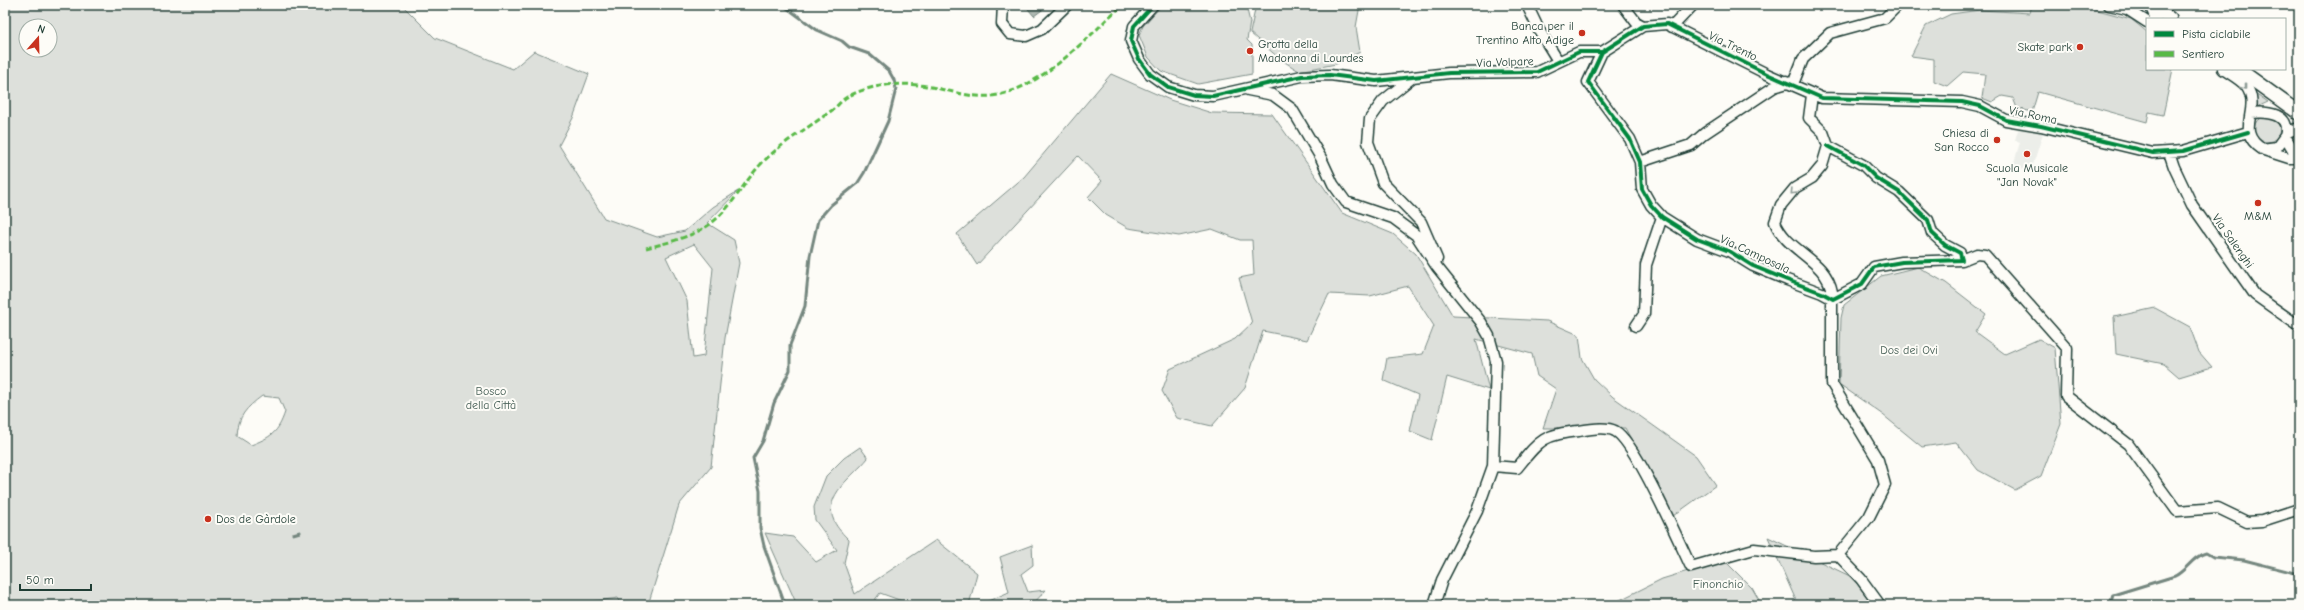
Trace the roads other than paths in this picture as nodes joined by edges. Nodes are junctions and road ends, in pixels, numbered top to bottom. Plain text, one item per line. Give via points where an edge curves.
1 (1003, 5) edge
2 (1067, 5) edge
3 (1153, 5) edge
4 (1528, 5) edge
5 (1623, 5) edge
6 (1693, 5) edge
7 (1898, 5) edge
8 (2109, 5) edge
9 (2151, 5) edge
10 (2156, 18) edge
11 (2169, 18) edge
12 (2146, 21) edge
13 (1643, 26) junction
14 (1672, 27) junction
15 (1602, 52) junction
16 (1558, 61) junction
17 (2224, 70) edge
18 (2239, 70) edge
19 (1413, 77) junction
20 (1790, 83) junction
21 (1235, 91) junction
22 (1812, 95) junction
23 (2251, 113) junction
24 (2299, 113) edge
25 (2299, 128) edge
26 (2248, 132) junction
27 (2286, 134) junction
28 (1828, 146) junction
29 (2262, 149) junction
30 (2169, 152) junction
31 (2298, 158) edge
32 (1640, 162) junction
33 (1662, 217) junction
34 (1962, 260) junction
35 (1437, 267) junction
36 (1833, 299) junction
37 (1636, 326) dead end
38 (2299, 326) edge
39 (1493, 466) junction
40 (2299, 509) edge
41 (1838, 555) junction
42 (1434, 605) edge
43 (1880, 605) edge

1 - 2 street via 1002,24 1010,34 1026,36 1042,29
3 - 21 street via 1134,26 1131,41 1139,59 1150,74 1168,87 1194,95 1213,96
4 - 16 street via 1539,30
5 - 13 street via 1636,22
6 - 14 street
7 - 20 street via 1885,18 1830,33 1803,59
8 - 12 street via 2127,9
9 - 10 street
9 - 11 main road
13 - 14 street, Via Trento via 1666,24
13 - 15 street
14 - 20 street, Via Trento
15 - 16 street, Via Volpare via 1579,52
15 - 32 street, Via Camposala via 1588,82 1630,139
16 - 19 street, Via Volpare via 1537,72 1450,73
17 -> 23 street via 2249,92
18 - 24 main road
19 - 21 street, Via Volpare via 1376,81 1330,75 1302,76
19 - 35 street via 1383,101 1370,119 1368,142 1382,183 1421,222 1436,257
20 - 22 street, Via Trento
20 - 32 street via 1774,87 1705,132 1691,145
21 - 35 street via 1249,90 1273,95 1292,109 1333,184 1346,202 1393,218 1416,235
22 - 28 street via 1809,118 1823,132
22 - 30 street, Via Roma via 1822,98 1897,102 1962,102 1980,106 2006,120 2139,150
23 - 26 street
23 - 27 street via 2276,114 2285,123
25 - 27 street
26 - 29 street via 2252,142
26 - 30 street, Via Roma via 2182,151
27 - 29 street via 2277,147
27 - 31 street
28 - 34 street via 1863,165 1876,178 1899,192 1928,220 1932,232 1960,253
28 -> 36 street via 1822,166 1812,178 1795,188 1781,205 1775,222 1779,234 1819,265 1830,280
29 - 31 street via 2289,158
30 - 38 street, Via Salenghi via 2192,205 2255,295
32 - 33 street, Via Camposala via 1642,189
33 - 36 street, Via Camposala via 1697,239 1729,251 1753,266
33 - 37 street via 1646,265 1644,314
34 - 36 street via 1902,262 1874,267 1862,284
34 - 40 street via 1976,254 1985,255 2067,348 2066,396 2128,444 2177,511 2218,508 2246,522 2262,521
35 - 39 street via 1481,322 1489,336 1496,361
36 - 41 street via 1832,384 1878,460 1885,485 1869,517
39 - 41 street via 1517,468 1533,448 1550,435 1610,429 1616,431 1623,439 1649,479 1691,567 1754,550 1814,556
39 - 42 street via 1477,511 1442,580
41 - 43 street via 1862,579

